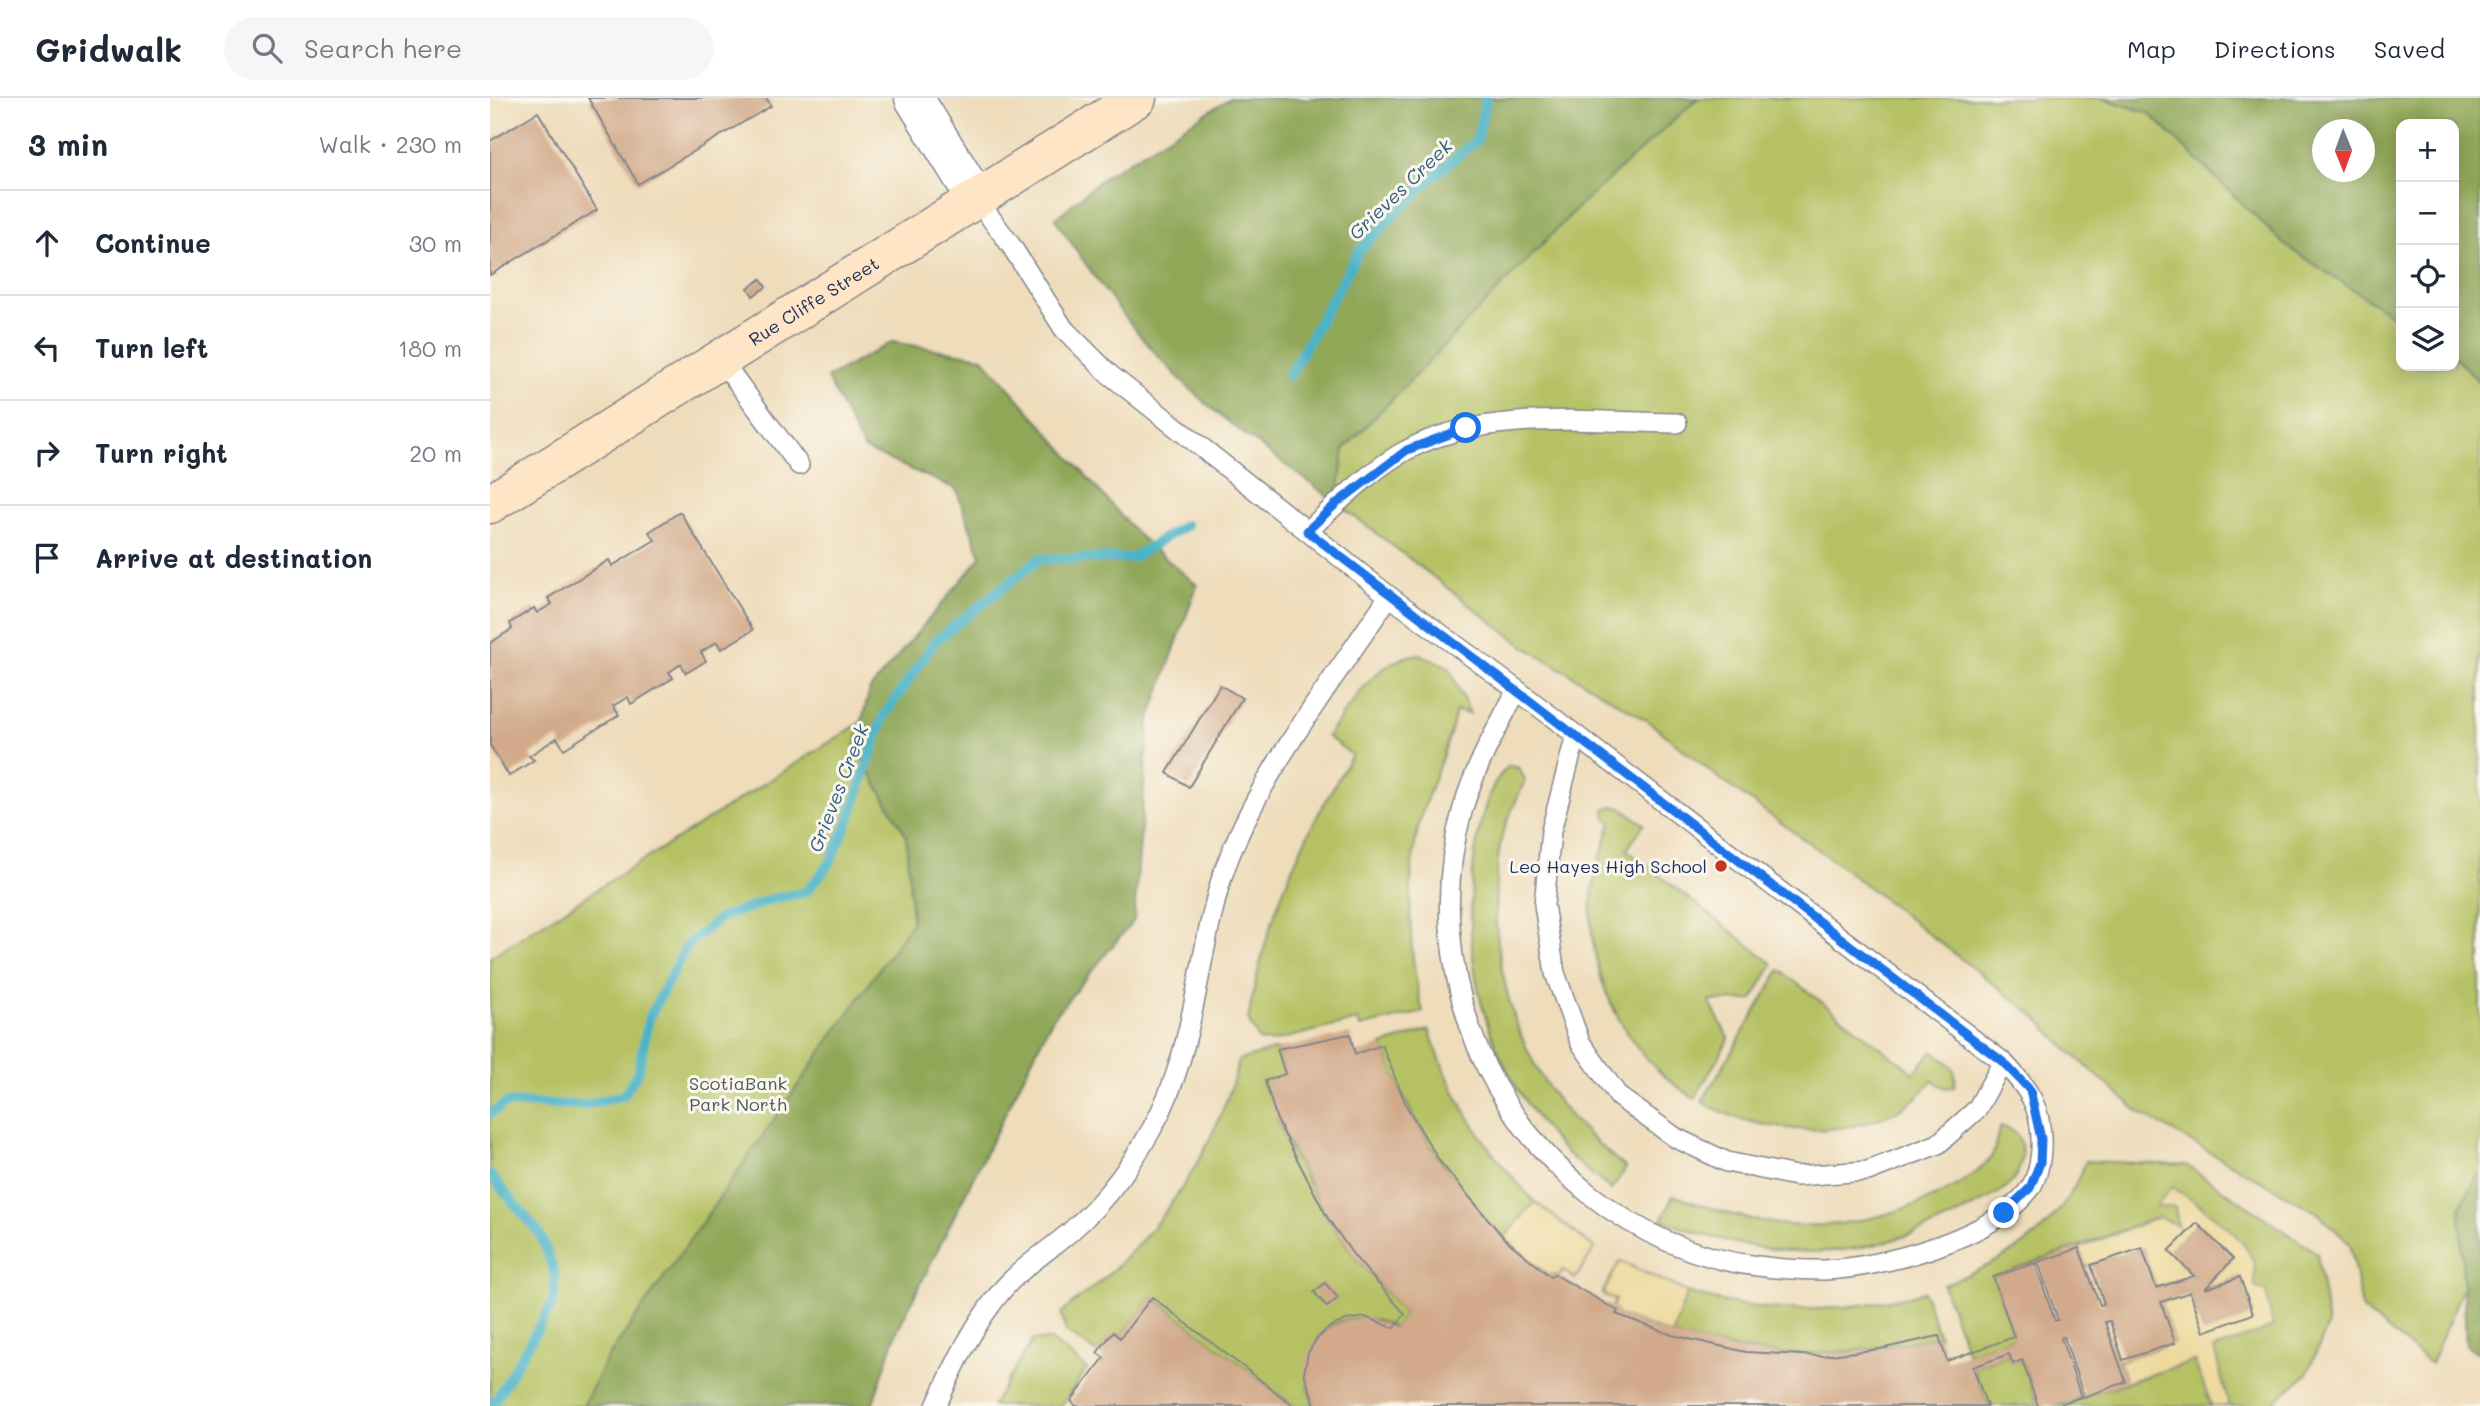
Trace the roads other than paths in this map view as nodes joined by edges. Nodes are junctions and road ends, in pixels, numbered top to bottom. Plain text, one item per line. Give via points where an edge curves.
1 (914, 98) edge
2 (1137, 98) edge
3 (975, 197) junction
4 (721, 360) junction
5 (1677, 423) dead end
6 (799, 464) dead end
7 (490, 504) edge
8 (1307, 531) junction
9 (1390, 596) junction
10 (1517, 690) junction
11 (1576, 735) junction
12 (2003, 1062) junction
13 (936, 1406) edge

1 - 3 street
2 - 3 main road, Rue Cliffe Street
3 - 4 main road, Rue Cliffe Street
3 - 8 lane via 1064,329 1100,365
4 - 6 lane
4 - 7 main road, Rue Cliffe Street
5 - 8 lane via 1550,422 1466,428 1407,450
8 - 9 lane
9 - 10 lane
9 - 13 lane via 1258,796 1223,875 1186,1045 1161,1111 1120,1179 1072,1231 1006,1286 967,1340
10 - 11 lane
10 - 12 lane via 1487,747 1463,808 1449,875 1450,941 1463,1011 1489,1076 1519,1122 1582,1189 1628,1221 1689,1250 1756,1266 1825,1270 1888,1261 1940,1246 2004,1213 2030,1188 2040,1163 2041,1139 2030,1090
11 - 12 lane
11 - 12 lane via 1551,831 1544,905 1555,973 1580,1042 1619,1097 1676,1138 1727,1162 1796,1176 1868,1171 1938,1144 1977,1109

